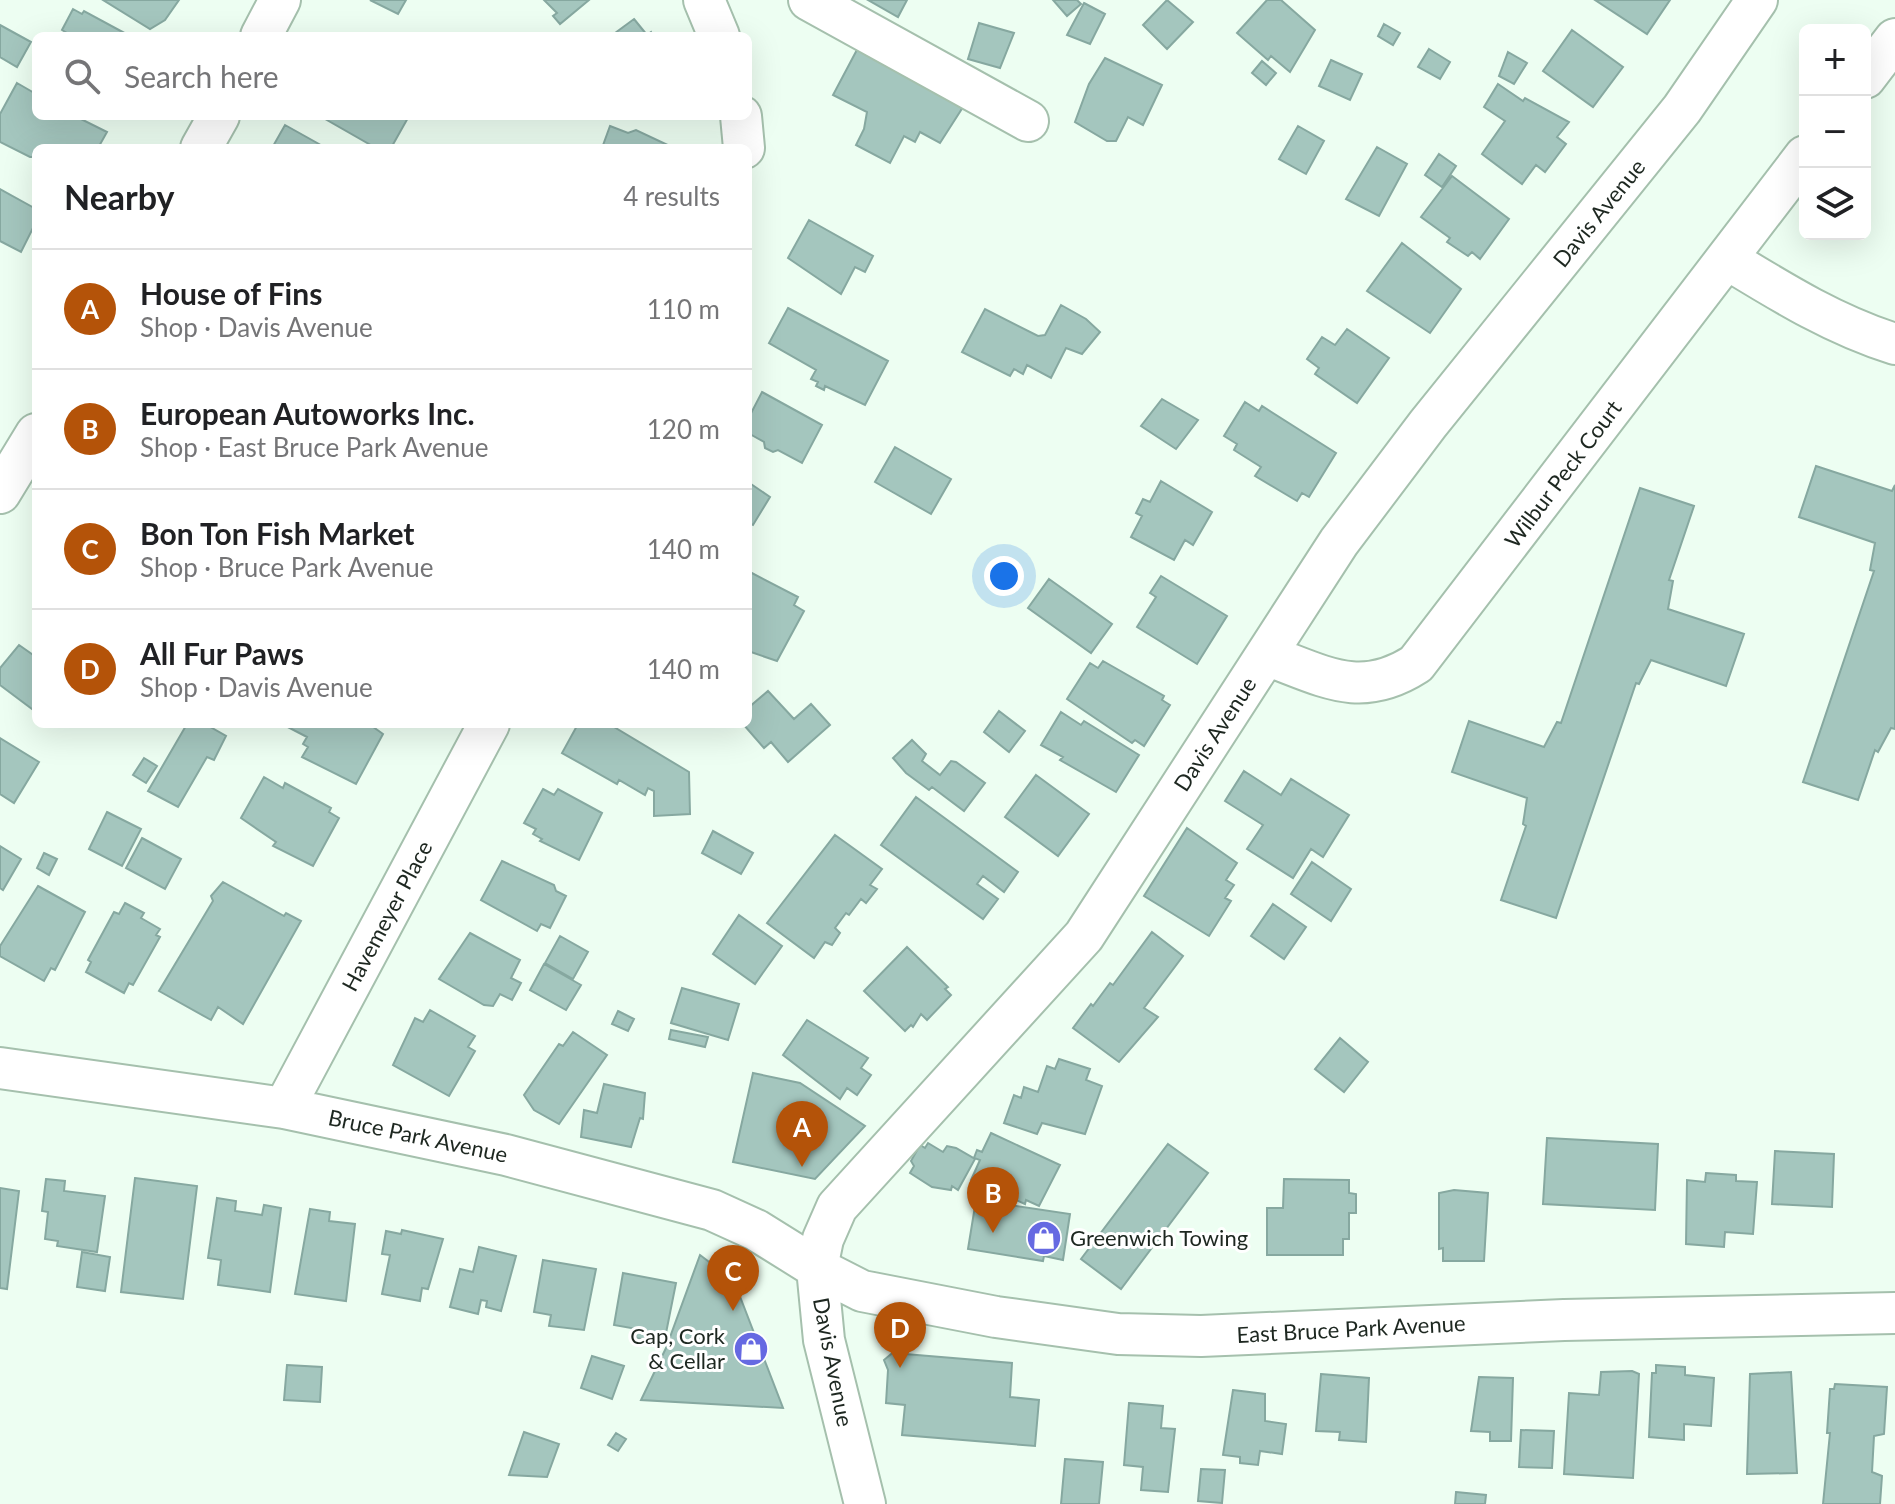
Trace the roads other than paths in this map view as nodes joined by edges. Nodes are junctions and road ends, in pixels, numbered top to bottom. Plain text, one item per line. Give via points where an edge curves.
1 (280, 0) edge
2 (704, 0) edge
3 (809, 0) edge
4 (1757, 0) edge
5 (263, 32) edge
6 (717, 32) edge
7 (1895, 39) edge
8 (1871, 70) edge
9 (217, 120) edge
10 (741, 120) edge
11 (1028, 121) dead end
12 (203, 144) edge
13 (744, 144) edge
14 (1799, 164) edge
15 (1727, 259) junction
16 (1895, 344) edge
17 (32, 441) edge
18 (0, 493) edge
19 (1266, 655) junction
20 (487, 728) edge
21 (0, 1068) edge
22 (284, 1108) junction
23 (817, 1268) junction
24 (1895, 1313) edge
25 (865, 1504) edge

1 - 5 street
2 - 6 street
3 - 11 street
4 - 19 street, Davis Avenue via 1682,109 1339,542
7 - 8 street
9 - 12 street
10 - 13 street
14 - 15 street, Wilbur Peck Court
15 - 16 street via 1858,333
15 - 19 street, Wilbur Peck Court via 1416,664 1391,680 1360,685
17 - 18 street
19 - 23 street, Davis Avenue via 1084,936 837,1207
20 - 22 street, Havemeyer Place
21 - 22 street, Bruce Park Avenue
22 - 23 street, Bruce Park Avenue via 506,1155 712,1210
23 - 24 street, East Bruce Park Avenue via 862,1291 1118,1334 1201,1336
23 - 25 street, Davis Avenue via 824,1340

